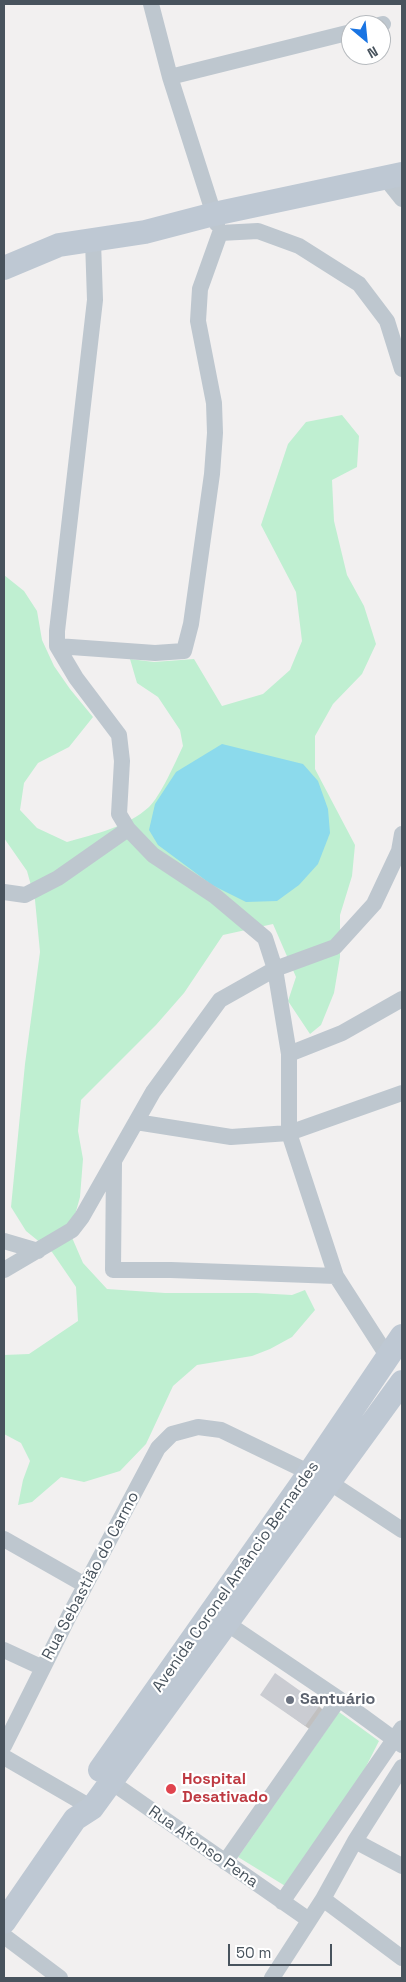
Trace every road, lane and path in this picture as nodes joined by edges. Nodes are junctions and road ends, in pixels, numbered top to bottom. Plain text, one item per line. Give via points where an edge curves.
1 (151, 4) edge
2 (341, 35) edge
3 (170, 78) junction
4 (394, 176) edge
5 (402, 199) edge
6 (217, 224) junction
7 (93, 241) junction
8 (4, 268) edge
9 (402, 369) edge
10 (57, 646) junction
11 (128, 829) junction
12 (402, 834) edge
13 (4, 892) edge
14 (275, 969) junction
15 (402, 999) edge
16 (289, 1054) junction
17 (402, 1093) edge
18 (136, 1122) junction
19 (289, 1134) junction
20 (114, 1161) junction
21 (4, 1241) edge
22 (38, 1251) junction
23 (4, 1270) edge
24 (336, 1276) junction
25 (402, 1336) edge
26 (388, 1357) junction
27 (402, 1382) edge
28 (319, 1477) junction
29 (402, 1530) edge
30 (4, 1538) edge
31 (85, 1585) junction
32 (219, 1618) junction
33 (4, 1650) edge
34 (43, 1668) junction
35 (340, 1698) junction
36 (400, 1737) edge
37 (4, 1746) edge
38 (4, 1757) edge
39 (402, 1767) edge
40 (104, 1778) junction
41 (82, 1810) junction
42 (355, 1841) junction
43 (226, 1862) junction
44 (402, 1866) edge
45 (323, 1899) junction
46 (282, 1902) junction
47 (309, 1920) junction
48 (4, 1922) edge
49 (4, 1936) edge
50 (402, 1958) edge
51 (275, 1977) edge
52 (60, 1978) edge

1 - 3 street
2 - 3 street
3 - 6 street
4 - 5 street
4 - 6 street
6 - 7 street
6 - 9 street via 258,231 299,246 358,284 387,321
6 - 10 street via 200,289 198,321 216,433 191,624 184,651
7 - 8 street via 59,245
7 - 10 street via 95,300
10 - 11 street via 76,678 119,735 122,761 119,814
11 - 13 street via 58,878 33,891 25,895
11 - 14 street via 153,855 215,896 265,938
12 - 14 street via 399,851 374,904 335,947
14 - 16 street
14 - 18 street via 220,1000 153,1092
15 - 16 street via 342,1033
16 - 19 street
17 - 19 street
18 - 19 street via 231,1136
18 - 20 street
19 - 24 street
20 - 22 street via 72,1230
20 - 24 street via 113,1270
21 - 22 street
22 - 23 street
24 - 26 street
25 - 26 street, Avenida Coronel Amâncio Bernardes
26 - 28 street, Avenida Coronel Amâncio Bernardes
27 - 28 street, Avenida Coronel Amâncio Bernardes
28 - 29 street, Rua Sebastião do Carmo
28 - 31 street, Rua Sebastião do Carmo via 221,1430 198,1428 172,1434 158,1448
28 - 32 street, Avenida Coronel Amâncio Bernardes
30 - 31 street
31 - 34 street, Rua Sebastião do Carmo
32 - 35 street
32 - 40 street, Avenida Coronel Amâncio Bernardes
33 - 34 street
34 - 37 street, Rua Sebastião do Carmo
35 - 36 street
35 - 43 street
36 - 46 street
38 - 41 street
39 - 42 street
40 - 41 street, Avenida Coronel Amâncio Bernardes
40 - 43 street, Rua Afonso Pena
41 - 48 street, Avenida Coronel Amâncio Bernardes
42 - 44 street
42 - 45 street
43 - 46 street, Rua Afonso Pena
45 - 47 street
45 - 50 street
46 - 47 street, Rua Afonso Pena
47 - 51 street
49 - 52 street

